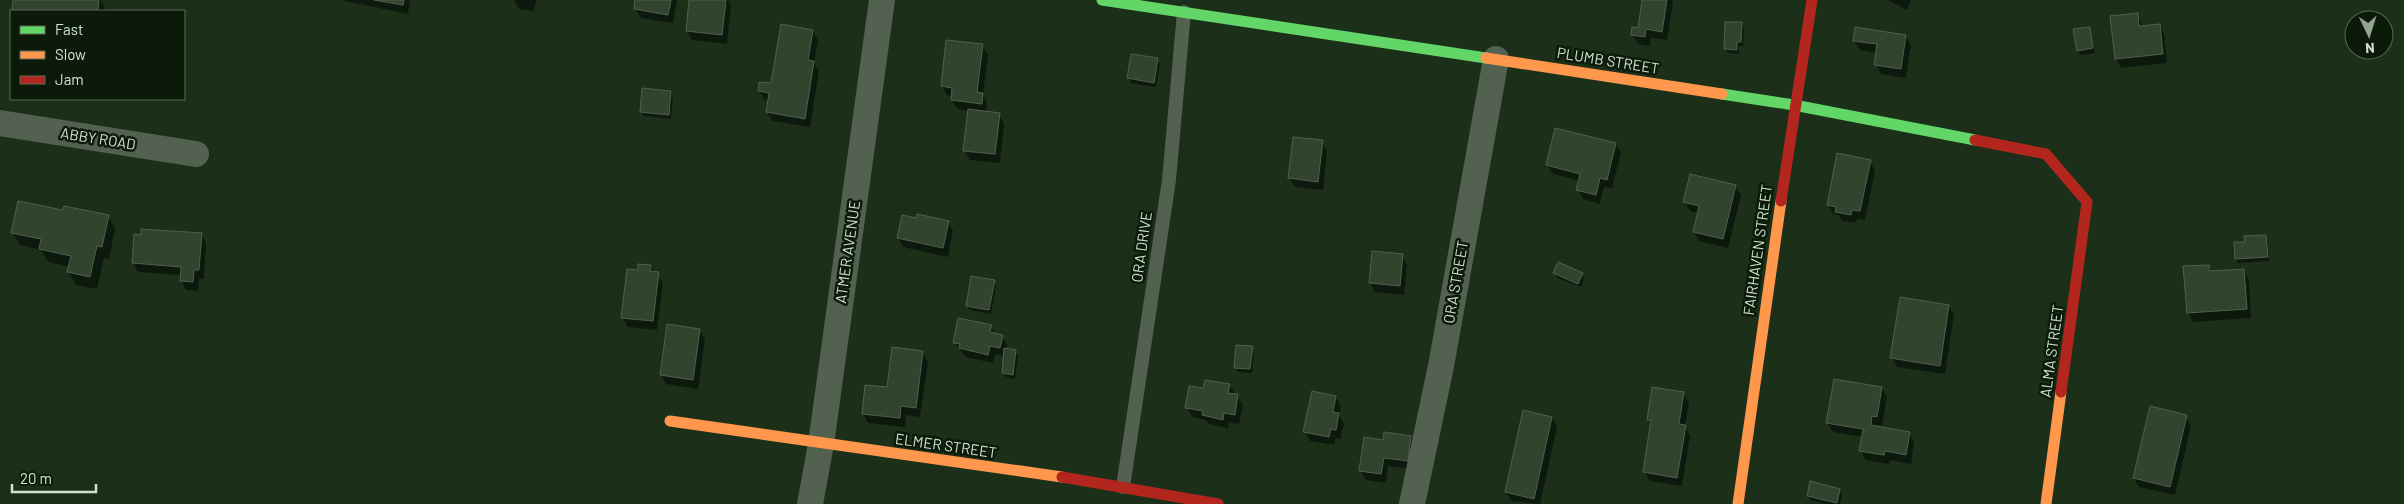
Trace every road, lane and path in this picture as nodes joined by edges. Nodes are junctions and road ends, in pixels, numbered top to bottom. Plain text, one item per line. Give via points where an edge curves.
1 (882, 0) edge
2 (1102, 0) edge
3 (1812, 0) edge
4 (1184, 12) junction
5 (1496, 60) junction
6 (1794, 105) junction
7 (0, 123) edge
8 (196, 154) dead end
9 (2087, 202) joint
10 (670, 420) dead end
11 (821, 444) junction
12 (1123, 486) junction
13 (810, 504) edge
14 (1218, 504) edge
15 (1412, 504) edge
16 (1738, 504) edge
17 (2046, 504) edge

1 - 11 street, ATMER AVENUE
2 - 4 street, PLUMB STREET
3 - 6 street, FAIRHAVEN STREET
4 - 5 street, PLUMB STREET
4 - 12 lane, ORA DRIVE via 1169,180
5 - 6 street, PLUMB STREET
5 - 15 street, ORA STREET via 1441,366
6 - 9 street, PLUMB STREET via 2046,154
6 - 16 street, FAIRHAVEN STREET
7 - 8 street, ABBY ROAD
9 - 17 street, ALMA STREET
10 - 11 street, ELMER STREET
11 - 12 street, ELMER STREET
11 - 13 street, ATMER AVENUE
12 - 14 street, ELMER STREET

